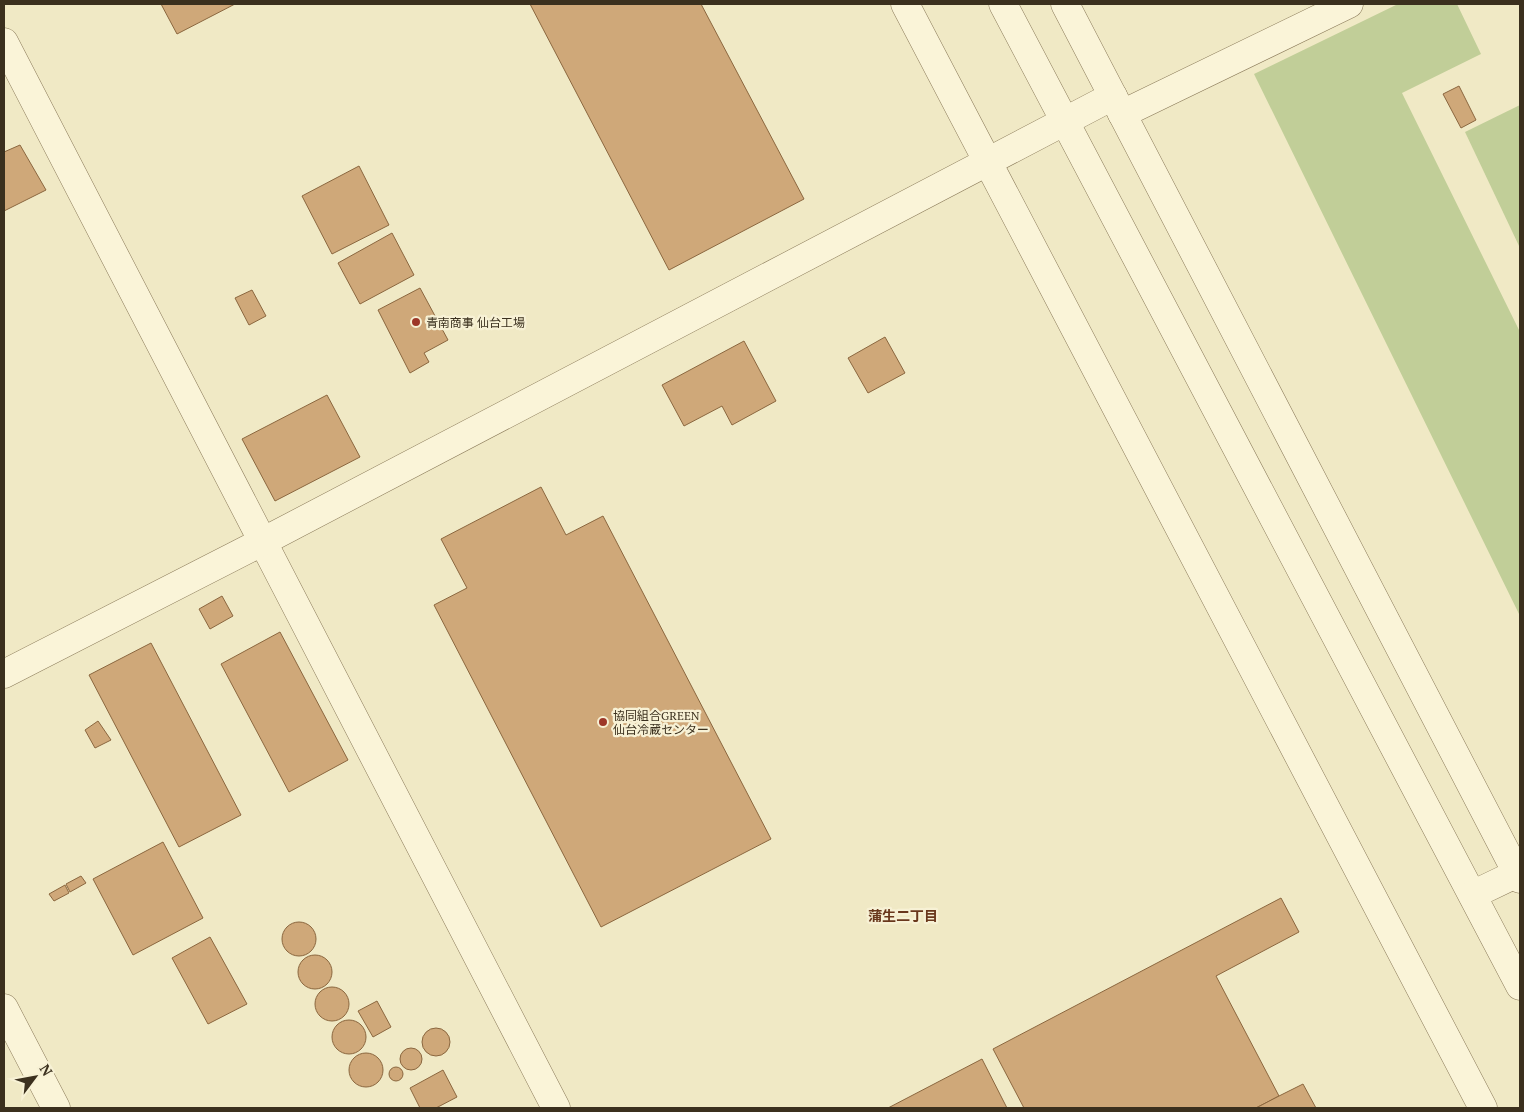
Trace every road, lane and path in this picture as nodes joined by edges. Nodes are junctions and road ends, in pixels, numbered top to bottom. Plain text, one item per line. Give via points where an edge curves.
1 (905, 4) edge
2 (1003, 4) edge
3 (1065, 4) edge
4 (1349, 4) edge
5 (4, 42) edge
6 (1118, 105) junction
7 (1064, 122) junction
8 (988, 163) junction
9 (262, 542) junction
10 (4, 674) edge
11 (1519, 875) edge
12 (1474, 894) junction
13 (1520, 984) edge
14 (4, 1008) edge
15 (56, 1108) edge
16 (556, 1108) edge
17 (1483, 1108) edge

1 - 8 street
2 - 7 street
3 - 6 street
4 - 6 street
5 - 9 street
6 - 7 street
6 - 11 street
7 - 8 street
7 - 12 street
8 - 9 street
8 - 17 street
9 - 10 street
9 - 16 street
11 - 12 street
12 - 13 street
14 - 15 street

